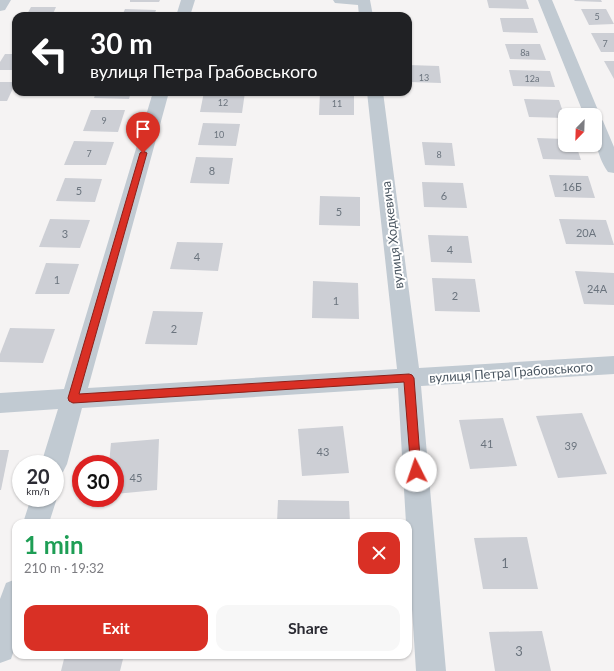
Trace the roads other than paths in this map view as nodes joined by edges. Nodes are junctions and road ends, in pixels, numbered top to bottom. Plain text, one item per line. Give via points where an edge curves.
1 (4, 0) edge
2 (188, 0) edge
3 (340, 0) edge
4 (545, 0) edge
5 (0, 7) edge
6 (184, 12) edge
7 (365, 12) edge
8 (160, 96) edge
9 (375, 96) edge
10 (589, 108) edge
11 (602, 138) edge
12 (614, 168) edge
13 (614, 365) edge
14 (409, 378) junction
15 (73, 398) junction
16 (0, 403) edge
17 (57, 455) edge
18 (41, 507) edge
19 (37, 519) edge
20 (12, 607) edge
21 (0, 648) edge
22 (431, 671) edge

1 - 5 street
2 - 6 street
3 - 7 street via 364,1
4 - 10 street
8 - 15 street
9 - 14 street, вулиця Ходкевича
11 - 12 street
13 - 14 street, вулиця Петра Грабовського
14 - 15 street, вулиця Петра Грабовського
14 - 22 street, вулиця Ходкевича
15 - 16 street, вулиця Петра Грабовського
15 - 17 street
18 - 19 street
20 - 21 street

